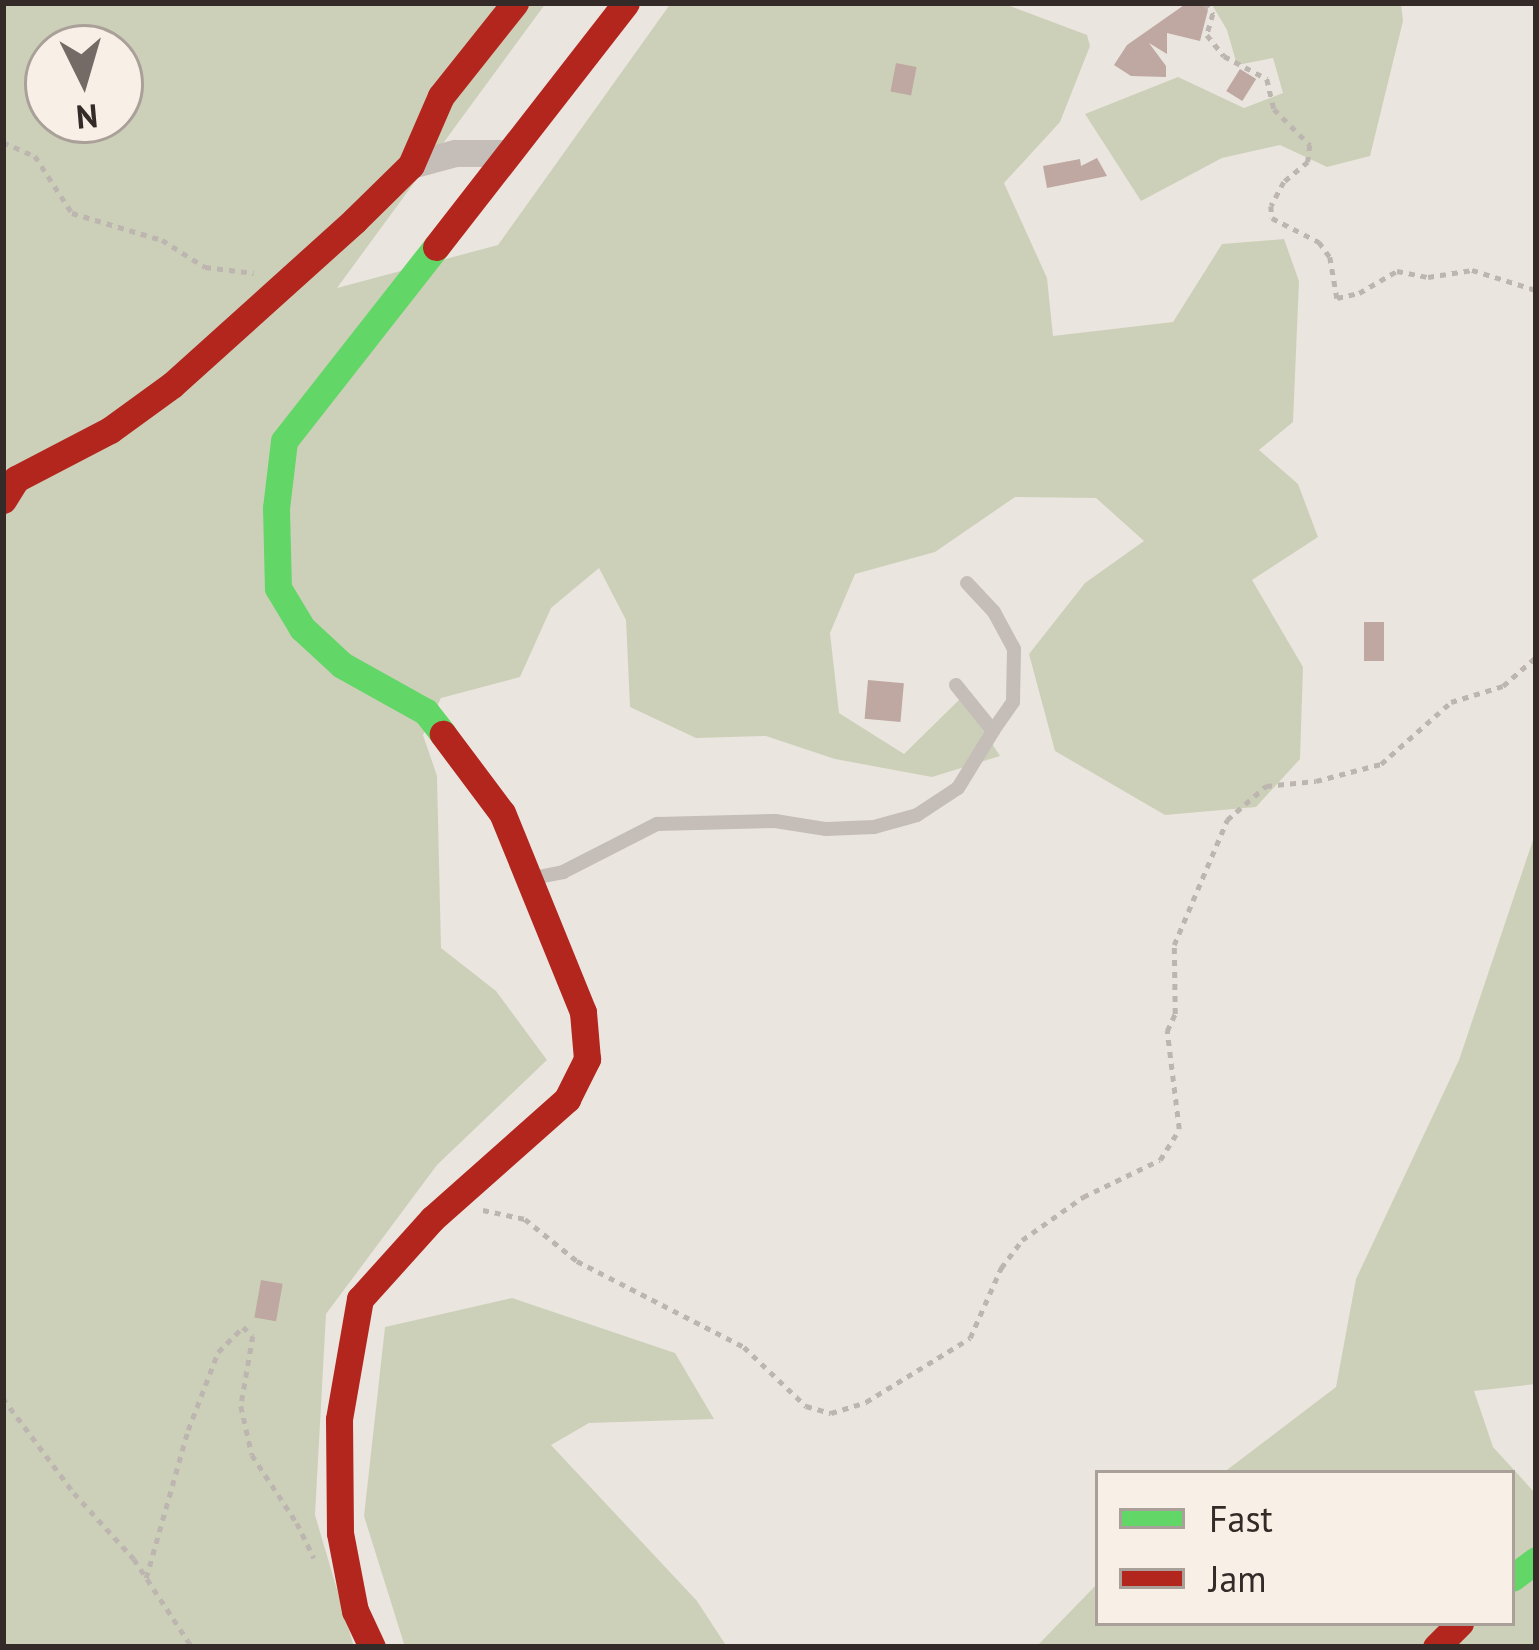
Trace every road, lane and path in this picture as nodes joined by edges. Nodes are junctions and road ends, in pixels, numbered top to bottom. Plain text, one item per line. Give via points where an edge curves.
1 (515, 3) edge
2 (626, 3) edge
3 (1205, 3) edge
4 (3, 142) edge
5 (506, 153) junction
6 (411, 166) junction
7 (260, 273) dead end
8 (1536, 290) edge
9 (3, 500) edge
10 (967, 583) dead end
11 (1536, 657) edge
12 (956, 685) dead end
13 (993, 731) junction
14 (529, 879) junction
15 (460, 1194) junction
16 (3, 1398) edge
17 (146, 1578) junction
18 (350, 1585) junction
19 (192, 1647) edge
20 (372, 1647) edge

1 - 6 street via 441,96
2 - 5 street
3 - 8 path via 1214,14 1207,35 1224,56 1267,79 1274,109 1310,145 1308,162 1271,206 1272,218 1319,242 1337,298 1397,271 1428,277 1472,270
4 - 7 path via 35,156 72,213 162,240 205,267
5 - 6 street via 455,153
5 - 14 street via 284,441 278,588 302,628 342,665 426,712 502,813
6 - 9 street via 172,385 110,430 16,478
10 - 13 lane via 1014,649 1012,702
11 - 15 path via 1504,686 1451,702 1382,764 1266,786 1227,820 1174,945 1175,1014 1167,1031 1179,1129 1160,1160 1083,1197 1022,1240 970,1338 866,1402 831,1413 806,1406 744,1347 577,1261 525,1219 494,1216
12 - 13 lane
13 - 14 lane via 958,788 917,815 826,829 737,820 657,824 563,872
14 - 15 street via 583,1012 586,1059 567,1099
15 - 18 street via 360,1300 339,1419 340,1533
16 - 17 path
17 - 18 path via 188,1430 218,1352 242,1328 253,1336 241,1406 252,1455 318,1567
17 - 19 path
18 - 20 street

